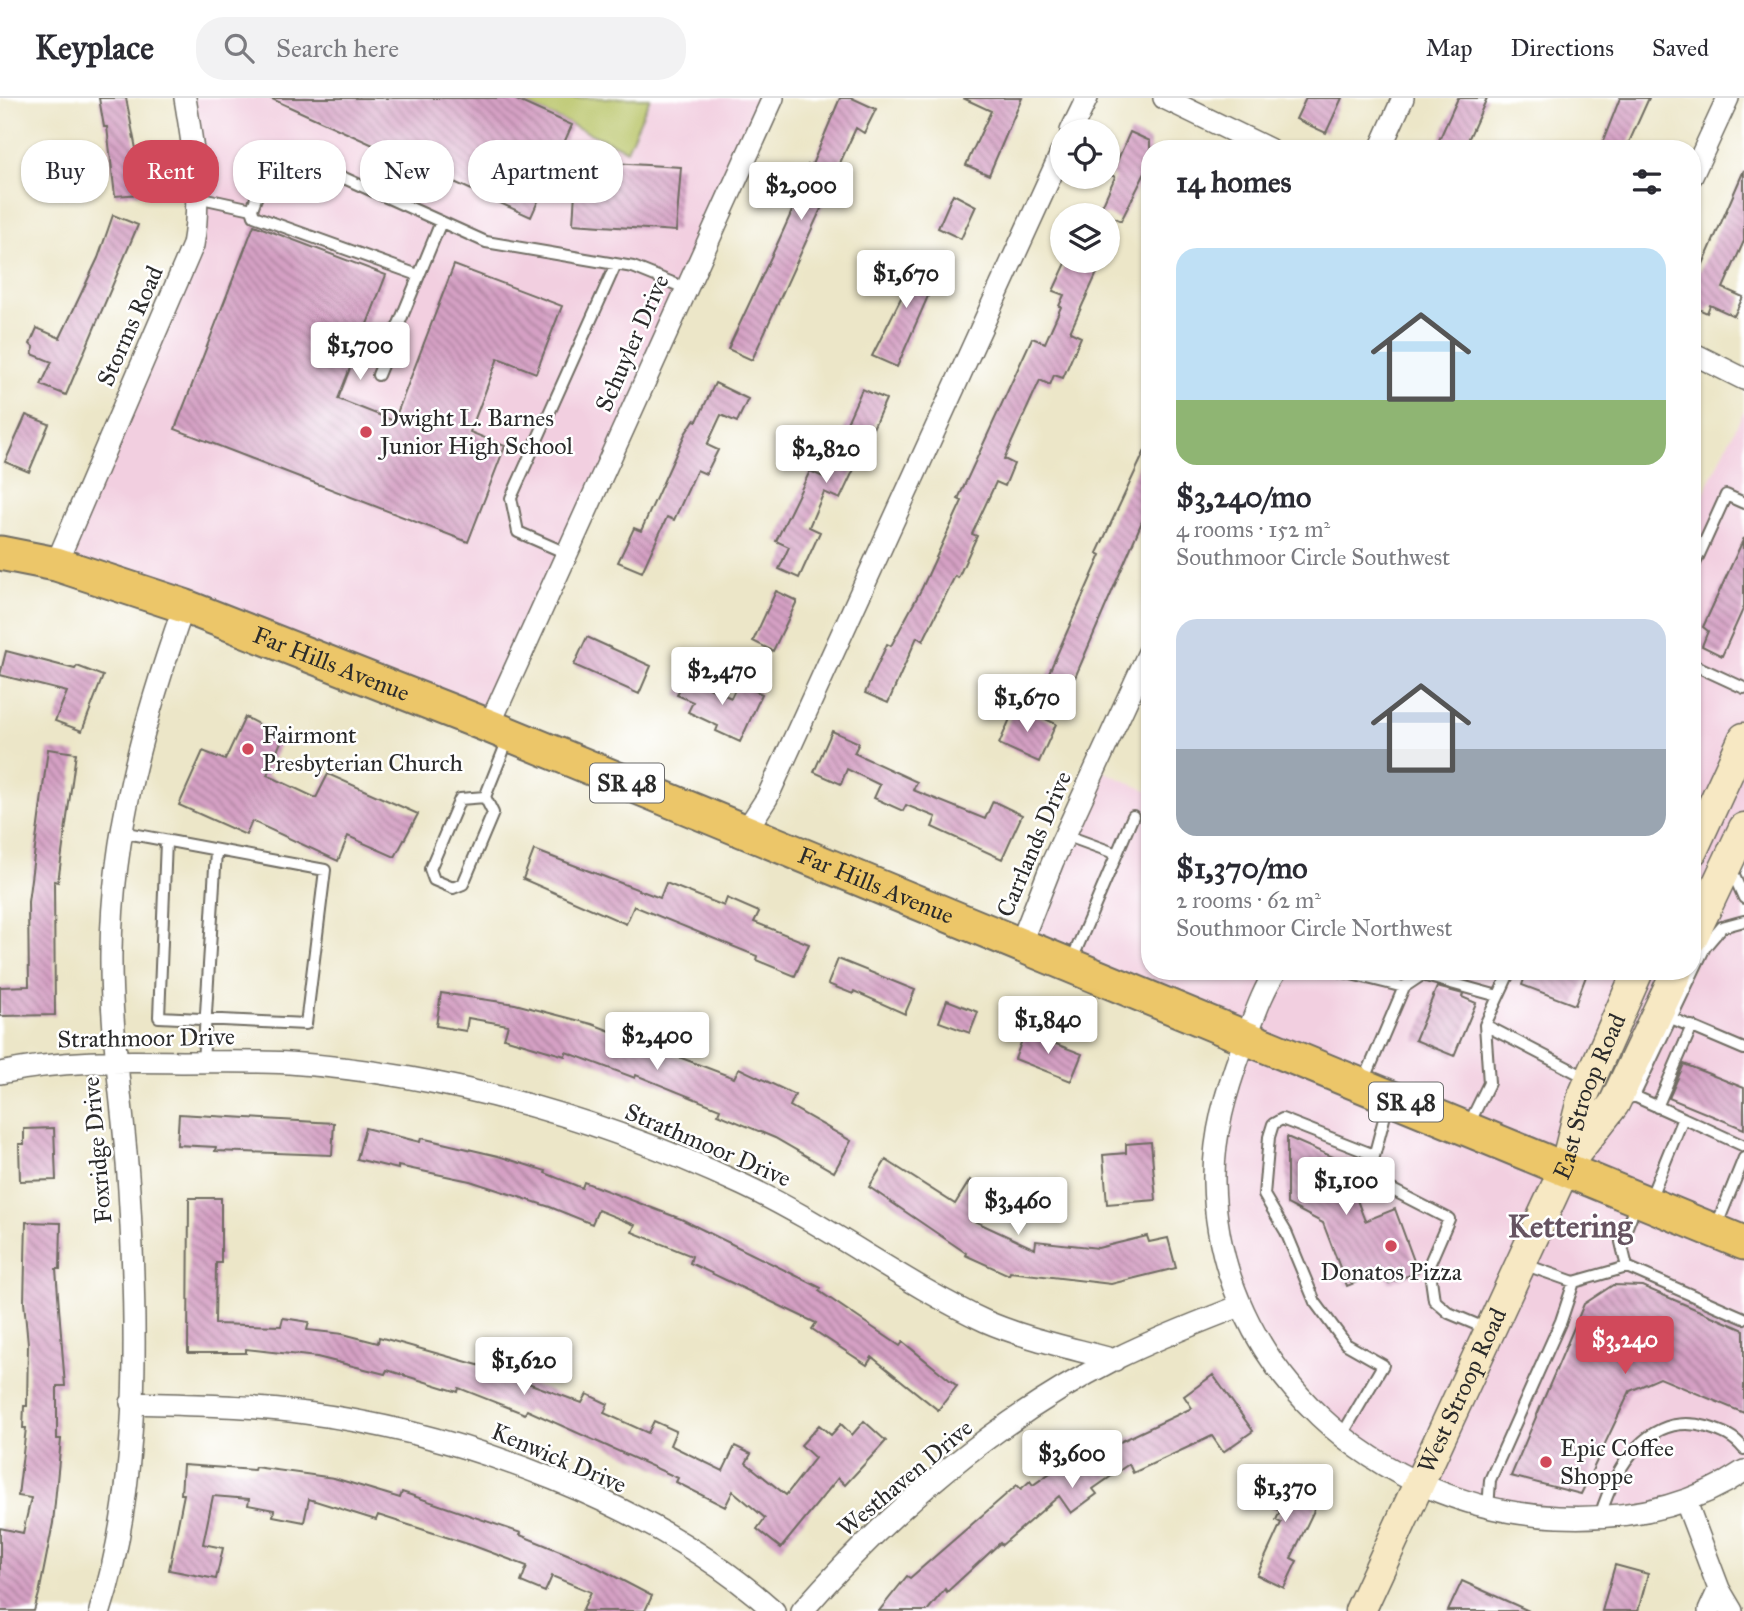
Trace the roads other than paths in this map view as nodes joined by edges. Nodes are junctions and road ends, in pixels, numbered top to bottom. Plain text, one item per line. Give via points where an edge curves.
1 (184, 98) edge
2 (773, 98) edge
3 (1087, 98) edge
4 (1164, 98) edge
5 (1403, 98) edge
6 (1728, 98) edge
7 (1077, 119) edge
8 (190, 140) edge
9 (1250, 140) edge
10 (1384, 140) edge
11 (1701, 156) edge
12 (1050, 177) edge
13 (219, 202) edge
14 (197, 203) edge
15 (252, 209) junction
16 (441, 222) junction
17 (616, 264) junction
18 (418, 275) junction
19 (685, 288) junction
20 (1701, 357) edge
21 (378, 375) dead end
22 (1744, 379) edge
23 (1744, 503) edge
24 (1701, 550) edge
25 (0, 553) edge
26 (566, 553) junction
27 (56, 564) junction
28 (184, 607) junction
29 (1701, 668) edge
30 (1141, 670) edge
31 (1744, 688) edge
32 (500, 730) junction
33 (1744, 738) edge
34 (485, 797) junction
35 (1133, 816) dead end
36 (1744, 828) edge
37 (1701, 829) edge
38 (121, 832) junction
39 (745, 832) junction
40 (1065, 835) junction
41 (166, 841) junction
42 (216, 851) junction
43 (1117, 854) junction
44 (1729, 859) junction
45 (1744, 898) edge
46 (1701, 919) edge
47 (1744, 920) edge
48 (1020, 945) junction
49 (1701, 955) edge
50 (1070, 965) junction
51 (1271, 980) edge
52 (1376, 980) edge
53 (1414, 980) edge
54 (1440, 980) edge
55 (1506, 980) edge
56 (1634, 980) edge
57 (1673, 980) edge
58 (1689, 980) edge
59 (1404, 987) junction
60 (1498, 996) junction
61 (1671, 1018) junction
62 (206, 1020) junction
63 (1485, 1025) junction
64 (1692, 1026) junction
65 (1247, 1036) junction
66 (1744, 1049) edge
67 (116, 1061) junction
68 (203, 1062) junction
69 (0, 1073) edge
70 (1590, 1079) junction
71 (1376, 1090) junction
72 (1624, 1100) junction
73 (1657, 1107) junction
74 (1683, 1118) junction
75 (1468, 1128) junction
76 (1744, 1146) edge
77 (1374, 1155) junction
78 (1744, 1158) edge
79 (1564, 1168) junction
80 (1643, 1200) junction
81 (1729, 1237) edge
82 (1520, 1264) junction
83 (1627, 1267) junction
84 (1574, 1282) junction
85 (1240, 1306) junction
86 (1744, 1318) edge
87 (1489, 1331) junction
88 (1115, 1360) junction
89 (131, 1403) junction
90 (1341, 1436) junction
91 (1744, 1448) edge
92 (1744, 1471) edge
93 (1420, 1482) junction
94 (1686, 1502) junction
95 (1488, 1510) junction
96 (1600, 1516) junction
97 (1719, 1589) junction
98 (100, 1611) edge
99 (774, 1611) edge
100 (802, 1611) edge
101 (1360, 1611) edge
102 (1709, 1611) edge
103 (1732, 1611) edge

1 - 8 street, Storms Road
2 - 19 street, Schuyler Drive
3 - 7 street
4 - 9 street
5 - 10 street
6 - 11 street
12 - 39 street via 767,798
13 - 15 lane
14 - 27 street, Storms Road via 198,220 187,263
15 - 16 lane via 271,157 282,150
15 - 18 lane via 254,216
16 - 17 lane via 486,242
16 - 18 lane
17 - 19 lane
17 - 26 lane via 511,498 518,532
18 - 21 lane
19 - 26 street, Schuyler Drive
20 - 22 street
23 - 24 lane via 1726,495
25 - 27 main road, Far Hills Avenue / SR 48
26 - 32 street, Schuyler Drive
27 - 28 main road, Far Hills Avenue / SR 48
28 - 32 main road, Far Hills Avenue / SR 48
28 - 38 street, Foxridge Drive via 137,749
29 - 31 lane
30 - 40 street, Carrlands Drive
32 - 34 lane
32 - 39 main road, Far Hills Avenue / SR 48
33 - 37 main road
34 - 34 lane via 460,799 430,869 434,880 453,888 463,884 493,813
35 - 43 lane
36 - 44 main road
38 - 41 lane
38 - 67 street, Foxridge Drive via 111,954
39 - 48 main road, Far Hills Avenue / SR 48
40 - 43 lane
40 - 48 street, Carrlands Drive
41 - 42 lane
41 - 62 lane via 159,1017
42 - 62 lane
42 - 62 lane via 325,870 306,1024
43 - 50 lane
44 - 45 lane
44 - 46 main road
47 - 49 lane via 1722,927
48 - 50 main road, Far Hills Avenue / SR 48
50 - 65 main road, Far Hills Avenue / SR 48
51 - 65 street
52 - 59 lane
53 - 59 lane
54 - 60 lane
55 - 60 lane
56 - 70 main road, East Stroop Road
57 - 72 main road, East Stroop Road
58 - 61 lane
59 - 71 lane
60 - 63 lane
61 - 64 lane
61 - 72 lane
62 - 68 lane
63 - 70 lane
63 - 75 lane via 1489,1083
64 - 66 lane
64 - 73 lane
65 - 71 main road, Far Hills Avenue / SR 48
65 - 85 street via 1226,1089 1214,1181 1225,1259
67 - 68 street, Strathmoor Drive
67 - 69 street, Strathmoor Drive
67 - 89 street, Foxridge Drive via 129,1191
68 - 88 street, Strathmoor Drive via 288,1063 372,1072 520,1103 592,1124 745,1185 988,1322
70 - 79 main road, East Stroop Road
71 - 75 main road, Far Hills Avenue / SR 48
71 - 77 lane
72 - 73 lane
72 - 79 main road, East Stroop Road
73 - 74 lane
74 - 76 lane
74 - 80 lane
75 - 79 main road, Far Hills Avenue / SR 48
77 - 87 lane via 1375,1181 1449,1219 1429,1265 1434,1300
77 - 90 lane via 1282,1119 1273,1124 1269,1137 1264,1195 1286,1233 1315,1302 1346,1344 1383,1365
78 - 81 lane
79 - 80 main road, Far Hills Avenue / SR 48
79 - 82 main road, West Stroop Road
80 - 81 main road, Far Hills Avenue / SR 48
80 - 83 lane via 1621,1242
82 - 84 lane
82 - 87 main road, West Stroop Road
83 - 84 lane
83 - 86 lane
84 - 95 lane via 1562,1321 1490,1480
85 - 88 street, Westhaven Drive
85 - 90 street via 1287,1382
87 - 93 main road, West Stroop Road
88 - 100 street, Westhaven Drive via 1020,1417 935,1481 881,1527
89 - 98 street, Foxridge Drive via 119,1537
89 - 99 street, Kenwick Drive via 307,1413 454,1444 516,1465 652,1527 711,1562
90 - 93 street via 1381,1464
91 - 96 lane via 1724,1432 1691,1423 1671,1424 1648,1436 1630,1455 1609,1487
92 - 94 street
93 - 95 street
93 - 101 main road, West Stroop Road
94 - 96 street
94 - 97 street
95 - 96 street via 1526,1516
97 - 102 street
97 - 103 street

